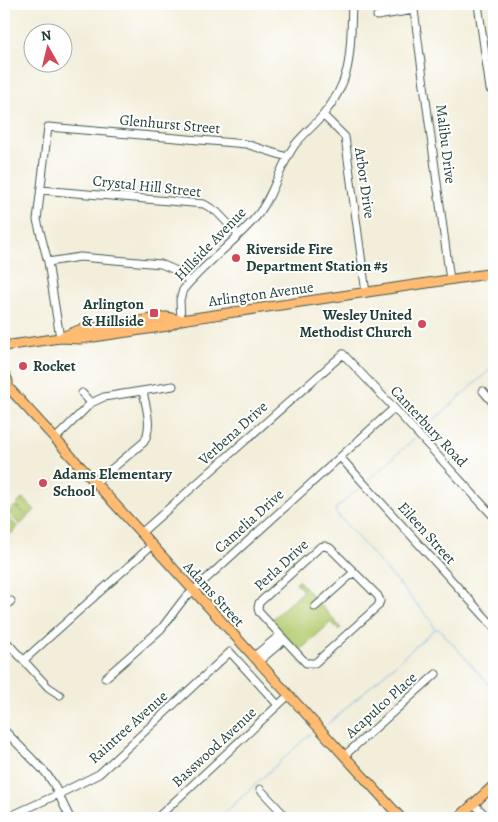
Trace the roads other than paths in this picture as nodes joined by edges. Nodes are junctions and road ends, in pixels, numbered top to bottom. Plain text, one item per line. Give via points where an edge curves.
1 (352, 4) edge
2 (478, 4) edge
3 (377, 16) dead end
4 (492, 89) edge
5 (323, 115) junction
6 (287, 157) junction
7 (41, 190) junction
8 (239, 234) junction
9 (48, 262) junction
10 (494, 273) edge
11 (450, 280) junction
12 (189, 282) junction
13 (366, 293) junction
14 (181, 320) junction
15 (60, 338) junction
16 (4, 346) edge
17 (343, 354) joint
18 (4, 373) edge
19 (174, 386) dead end
20 (5, 388) edge
21 (143, 391) junction
22 (483, 391) dead end
23 (82, 393) dead end
24 (91, 403) junction
25 (494, 404) edge
26 (394, 408) junction
27 (55, 439) junction
28 (340, 457) junction
29 (95, 483) junction
30 (494, 517) edge
31 (141, 533) junction
32 (152, 545) junction
33 (354, 572) junction
34 (193, 591) junction
35 (11, 601) dead end
36 (315, 607) dead end
37 (4, 608) edge
38 (494, 627) edge
39 (282, 637) junction
40 (4, 639) edge
41 (255, 659) junction
42 (24, 660) junction
43 (436, 674) dead end
44 (105, 678) dead end
45 (289, 695) junction
46 (60, 696) dead end
47 (278, 705) junction
48 (4, 730) edge
49 (344, 756) junction
50 (494, 785) edge
51 (260, 789) dead end
52 (59, 794) junction
53 (474, 804) junction
54 (6, 818) edge
55 (70, 818) edge
56 (157, 818) edge
57 (287, 818) edge
58 (401, 818) edge
59 (458, 818) edge
60 (488, 818) edge

1 - 5 street, Hillside Avenue via 349,65 337,94
2 - 4 street
3 - 11 street, Malibu Drive via 414,10
5 - 6 street, Hillside Avenue
5 - 13 street, Arbor Drive via 345,137
6 - 7 street, Glenhurst Street via 246,144 48,127
6 - 8 street, Hillside Avenue via 263,207
7 - 8 street, Crystal Hill Street via 204,204
7 - 9 street via 37,220
8 - 12 street, Hillside Avenue
9 - 12 street via 80,257 161,264 177,271
9 - 15 street
10 - 11 main road, Arlington Avenue
11 - 13 main road, Arlington Avenue
12 - 14 street, Hillside Avenue via 181,295
13 - 14 main road, Arlington Avenue
14 - 15 main road, Arlington Avenue via 156,318 79,330
15 - 16 main road, Arlington Avenue
17 - 26 street, Canterbury Road
17 - 31 street, Verbena Drive
18 - 20 main road, Adams Street via 8,381
19 - 21 street
20 - 27 main road, Adams Street
21 - 24 street via 104,397
21 - 29 street via 148,423 144,442
22 - 25 street
23 - 24 street
24 - 27 street
26 - 28 street, Camelia Drive
26 - 30 street, Canterbury Road
27 - 29 main road, Adams Street
28 - 34 street, Camelia Drive
28 - 38 street, Eileen Street
29 - 31 main road, Adams Street
31 - 32 main road, Adams Street
32 - 34 main road, Adams Street
32 - 42 street
33 - 36 street
33 - 39 street, Perla Drive via 330,548 320,547 260,603 259,612
33 - 39 street via 378,596 378,606 315,663 306,663
34 - 41 main road, Adams Street
34 - 44 street, Camelia Drive via 161,629
35 - 37 street
39 - 41 street
40 - 42 street
41 - 45 main road, Adams Street
42 - 46 street
43 - 49 street, Acapulco Place
45 - 47 street, Basswood Avenue
45 - 49 main road, Adams Street
47 - 52 street, Raintree Avenue via 230,652 99,774
47 - 56 street, Basswood Avenue
48 - 52 street via 45,772
49 - 58 main road, Adams Street
50 - 53 main road
51 - 57 street
52 - 54 street, Raintree Avenue
52 - 55 street
53 - 59 main road
53 - 60 street

